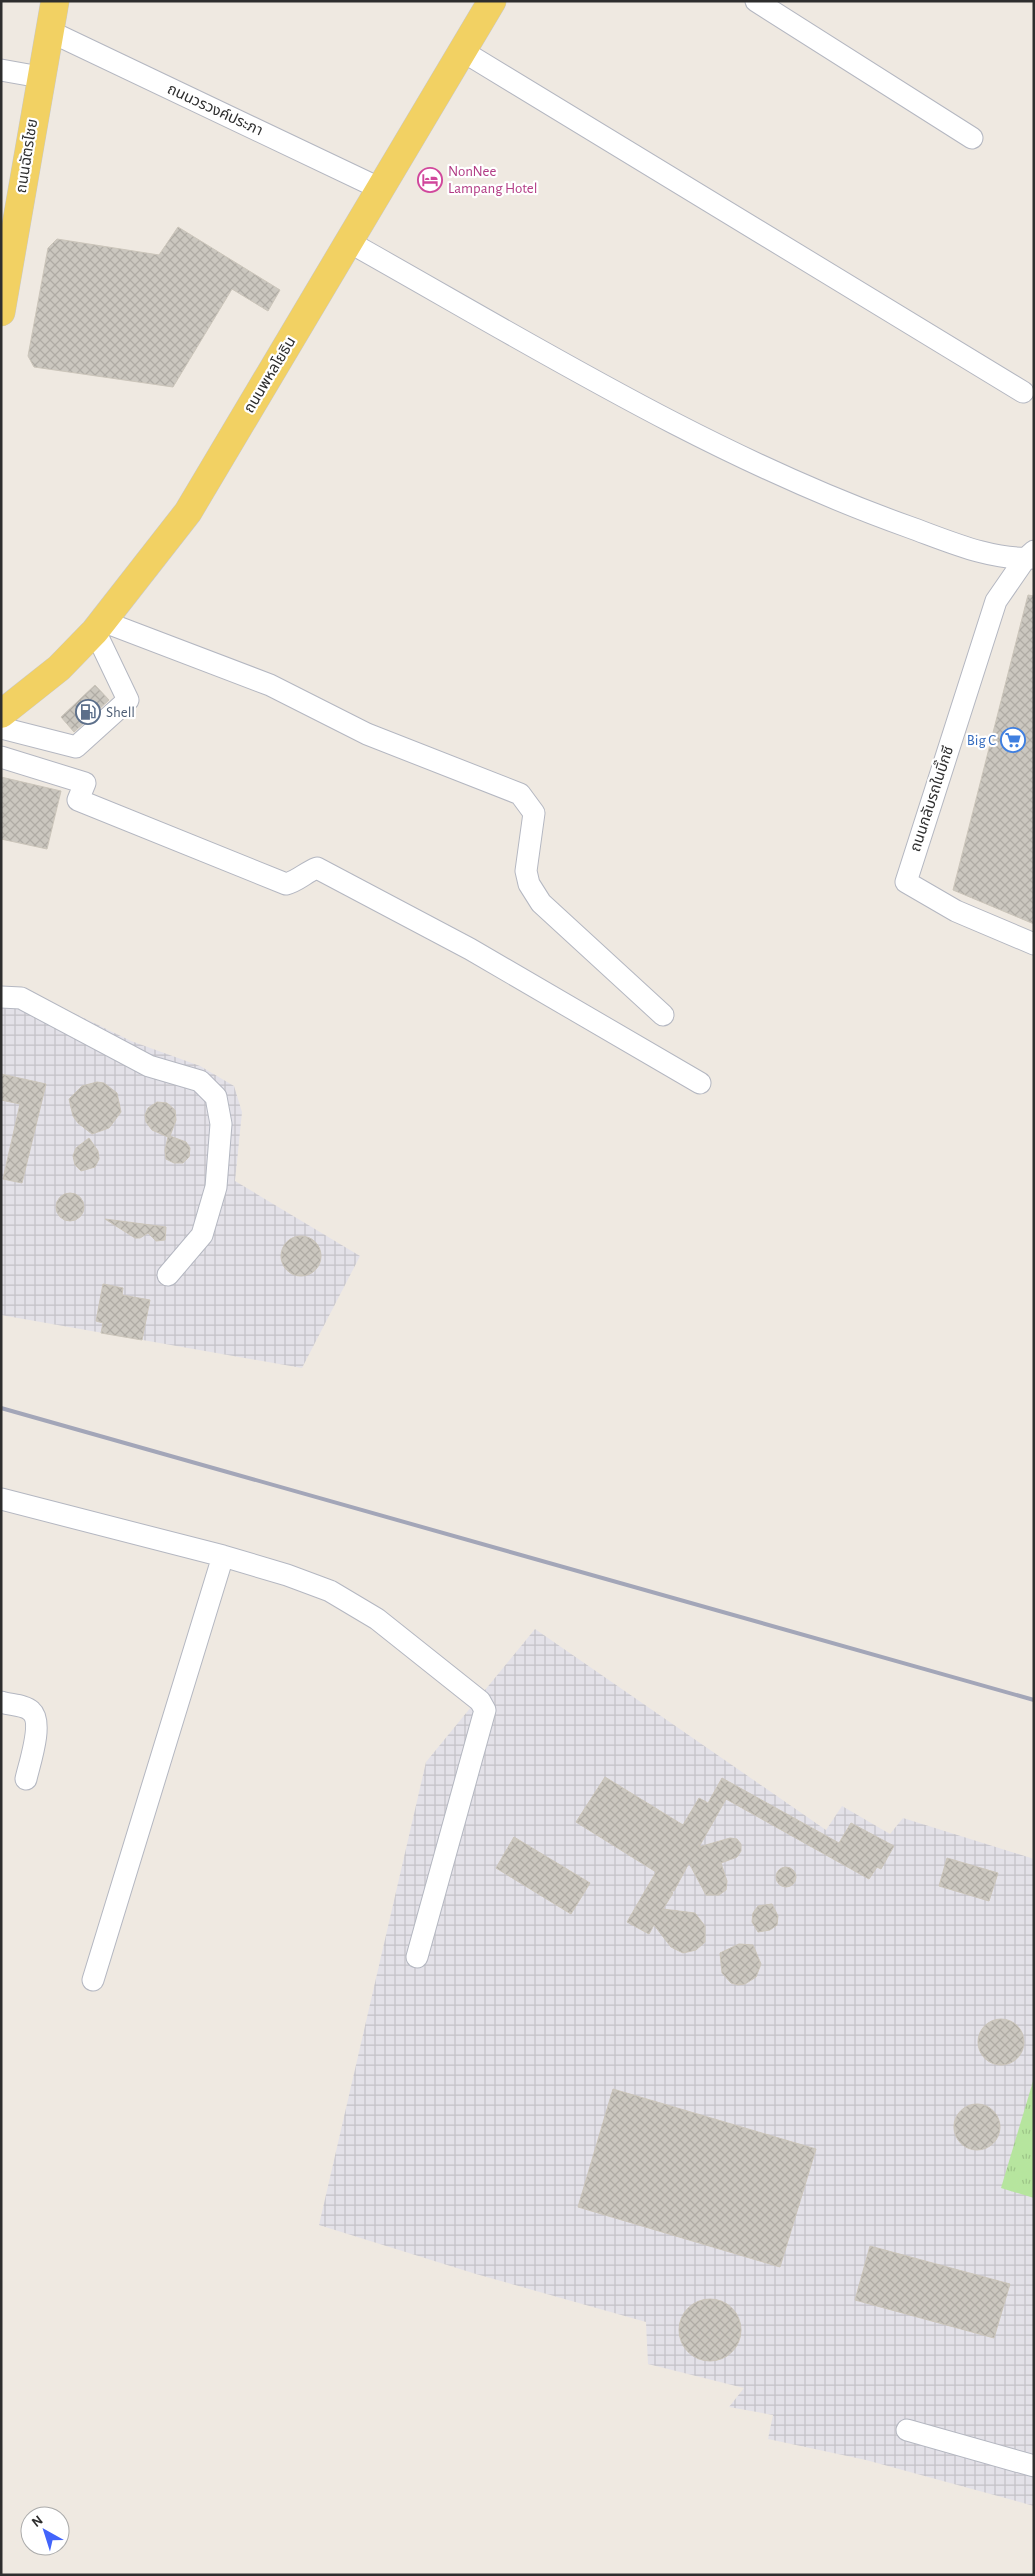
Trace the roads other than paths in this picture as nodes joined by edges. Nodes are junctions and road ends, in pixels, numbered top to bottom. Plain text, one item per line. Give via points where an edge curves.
1 (55, 1) edge
2 (492, 1) edge
3 (756, 1) edge
4 (49, 31) junction
5 (464, 52) junction
6 (1, 70) edge
7 (40, 77) junction
8 (972, 138) dead end
9 (381, 189) junction
10 (349, 242) junction
11 (1, 312) edge
12 (1023, 392) dead end
13 (1031, 556) edge
14 (99, 626) junction
15 (1, 714) edge
16 (1, 728) edge
17 (76, 748) junction
18 (1, 757) edge
19 (49, 772) junction
20 (1034, 944) edge
21 (1, 998) edge
22 (663, 1015) dead end
23 (700, 1083) dead end
24 (168, 1275) dead end
25 (1, 1498) edge
26 (223, 1556) junction
27 (1, 1702) edge
28 (26, 1779) dead end
29 (417, 1957) dead end
30 (93, 1980) dead end
31 (907, 2430) dead end
32 (1034, 2466) edge

1 - 4 main road, ถนนฉัตรไชย
2 - 5 main road, ถนนพหลโยธิน
3 - 8 street
4 - 7 main road, ถนนฉัตรไชย
4 - 9 street, ถนนวรวงค์ประภา
5 - 9 main road, ถนนพหลโยธิน
5 - 12 street
6 - 7 street
7 - 11 main road, ถนนฉัตรไชย
9 - 10 main road, ถนนพหลโยธิน
10 - 13 street via 652,412 843,504 993,554
10 - 14 main road, ถนนพหลโยธิน via 188,512
13 - 20 street, ถนนกลับรถในบิ๊กซี via 996,601 906,882 956,911
14 - 15 main road, ถนนพหลโยธิน via 58,668
14 - 17 street via 128,700
14 - 22 street via 270,685 367,734 520,794 534,813 526,871 540,903
16 - 17 street
17 - 19 street
18 - 19 street
19 - 23 street via 85,783 78,800 286,884 317,868 470,949
21 - 24 street via 21,998 149,1066 200,1081 216,1097 221,1124 216,1187 202,1235
25 - 26 street
26 - 29 street via 330,1591 377,1619 480,1701 485,1710
26 - 30 street
27 - 28 street via 34,1714 35,1741
31 - 32 street

